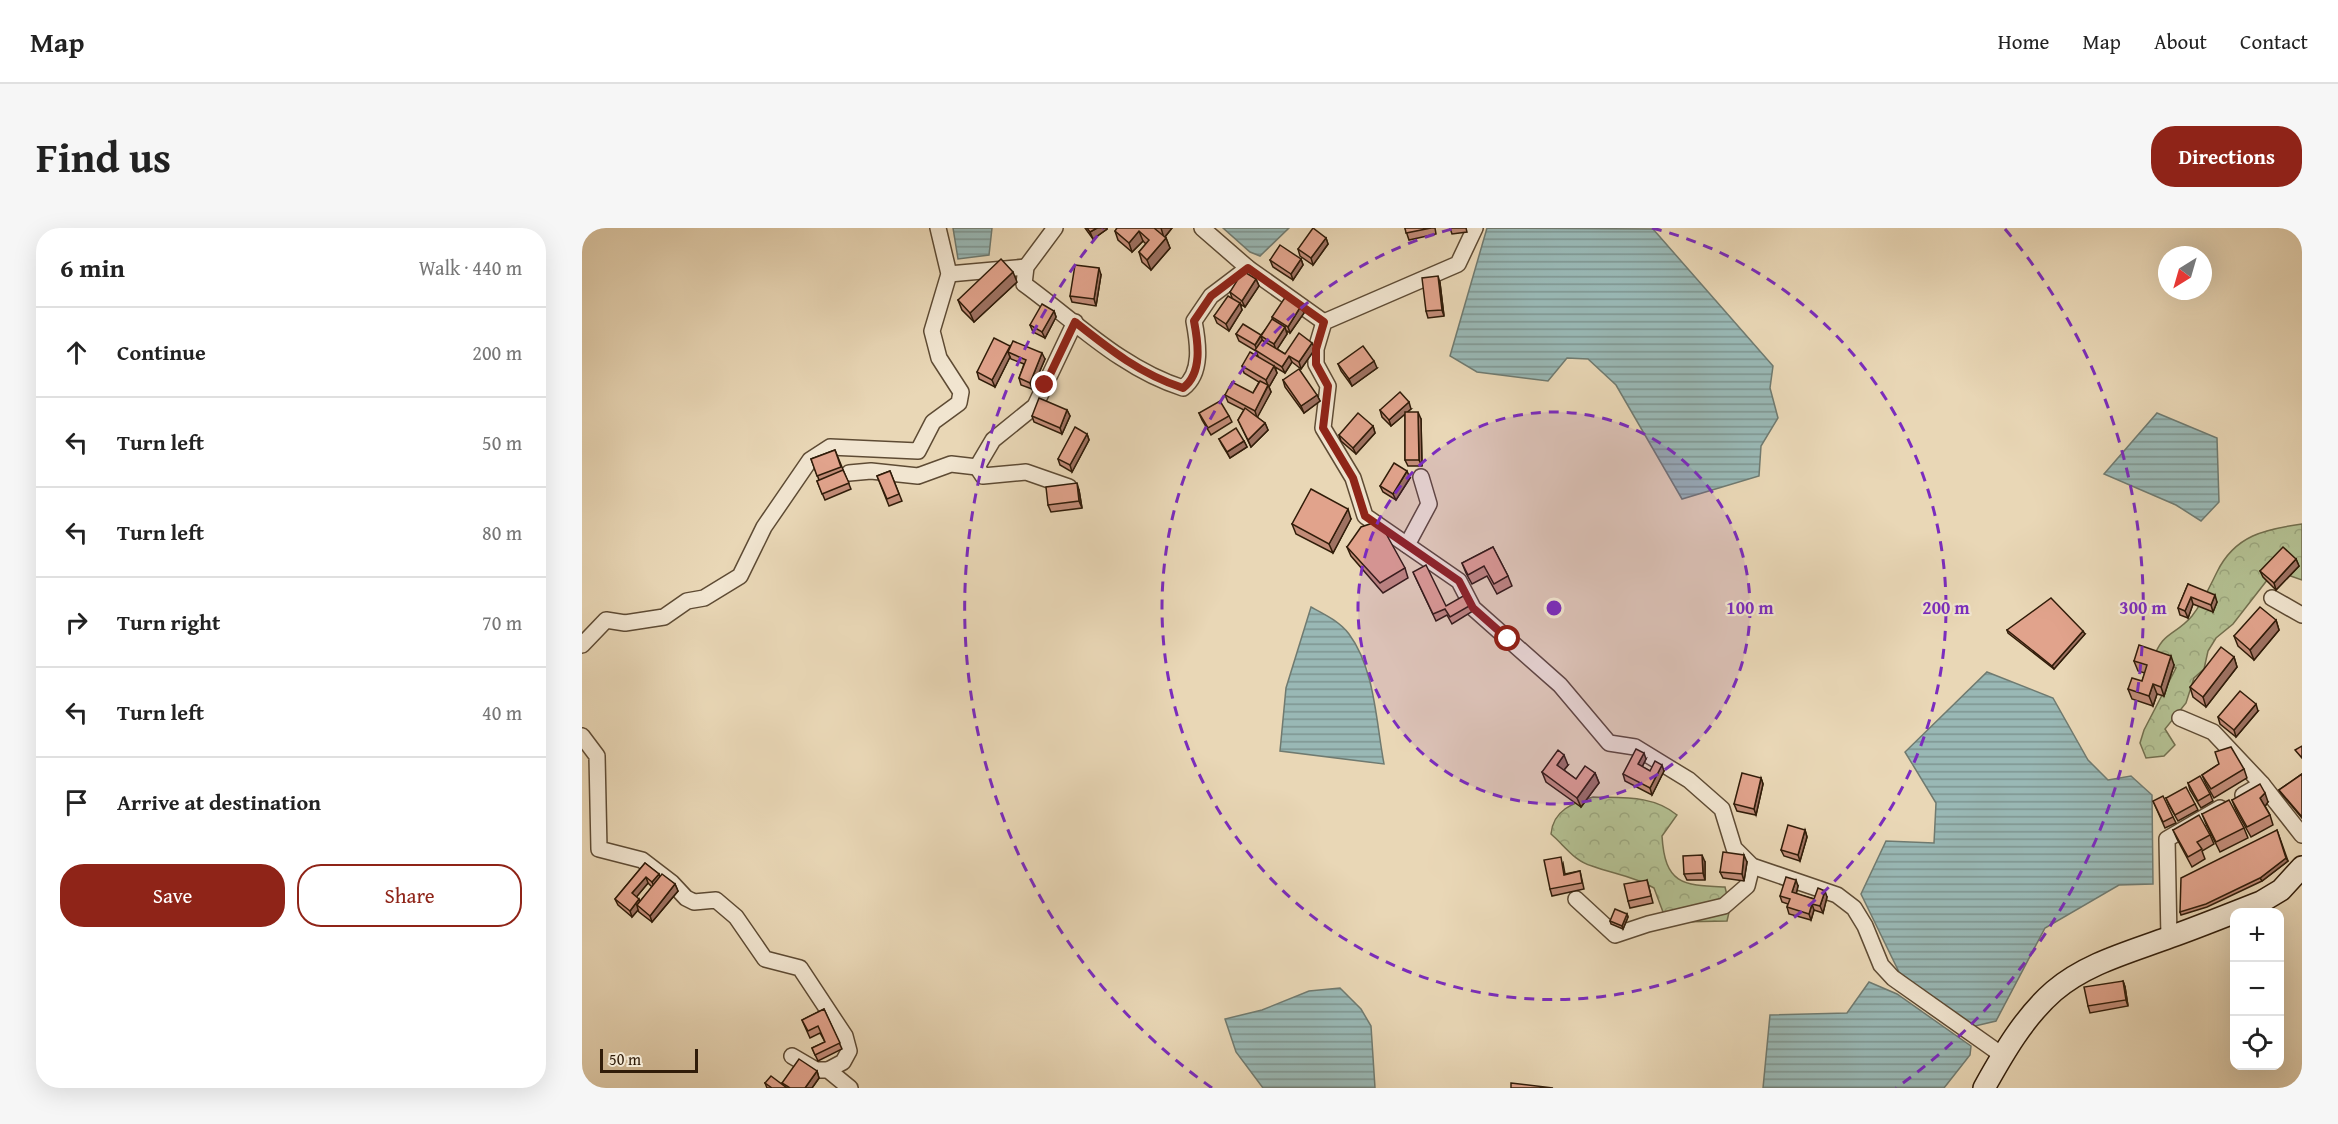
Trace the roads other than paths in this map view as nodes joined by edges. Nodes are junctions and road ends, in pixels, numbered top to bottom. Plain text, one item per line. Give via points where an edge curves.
1 (938, 228) edge
2 (1054, 228) edge
3 (1202, 228) edge
4 (1475, 228) edge
5 (1026, 267) junction
6 (1248, 268) junction
7 (949, 274) junction
8 (1075, 322) junction
9 (1324, 322) junction
10 (976, 466) junction
11 (849, 473) dead end
12 (1421, 477) dead end
13 (1069, 487) edge
14 (1407, 545) junction
15 (2271, 598) dead end
16 (2302, 615) edge
17 (582, 645) edge
18 (2180, 718) dead end
19 (582, 736) edge
20 (2262, 784) junction
21 (2302, 835) edge
22 (1752, 866) junction
23 (2302, 867) edge
24 (1576, 899) dead end
25 (2169, 938) junction
26 (2002, 1055) junction
27 (792, 1056) dead end
28 (828, 1070) junction
29 (850, 1088) edge
30 (1984, 1088) edge

1 - 7 street
2 - 5 street
3 - 6 street
4 - 9 street via 1458,264
5 - 7 street
5 - 8 street via 1024,284
6 - 8 street via 1211,296 1194,321 1200,351 1189,383 1183,388 1157,380 1131,365
6 - 9 street
7 - 17 street via 933,331 939,358 961,392 959,403 933,422 918,451 830,447 810,460 764,527 740,576 664,616 626,623 606,620
8 - 10 street via 1035,406 993,440
9 - 14 street via 1316,349 1316,364 1328,386 1323,428 1353,478 1365,516
10 - 11 street via 951,464 918,476
10 - 13 street via 984,476 1026,472
12 - 14 street via 1429,504
14 - 22 street via 1459,581 1473,608 1560,685 1609,742 1635,747 1689,780 1722,809 1734,848
15 - 16 street
18 - 20 street via 2212,732
19 - 28 street via 597,756 599,849 642,860 694,902 716,900 736,917 765,958 801,968 845,1036 849,1051 843,1062
20 - 21 street
20 - 25 street via 2167,839
22 - 24 street via 1747,886 1724,906 1615,935
22 - 26 street via 1837,895 1854,908 1881,965 1893,978
23 - 25 street via 2281,890 2260,902
25 - 26 street via 2083,971 2054,991
26 - 30 street
27 - 28 street via 816,1070
28 - 29 street

